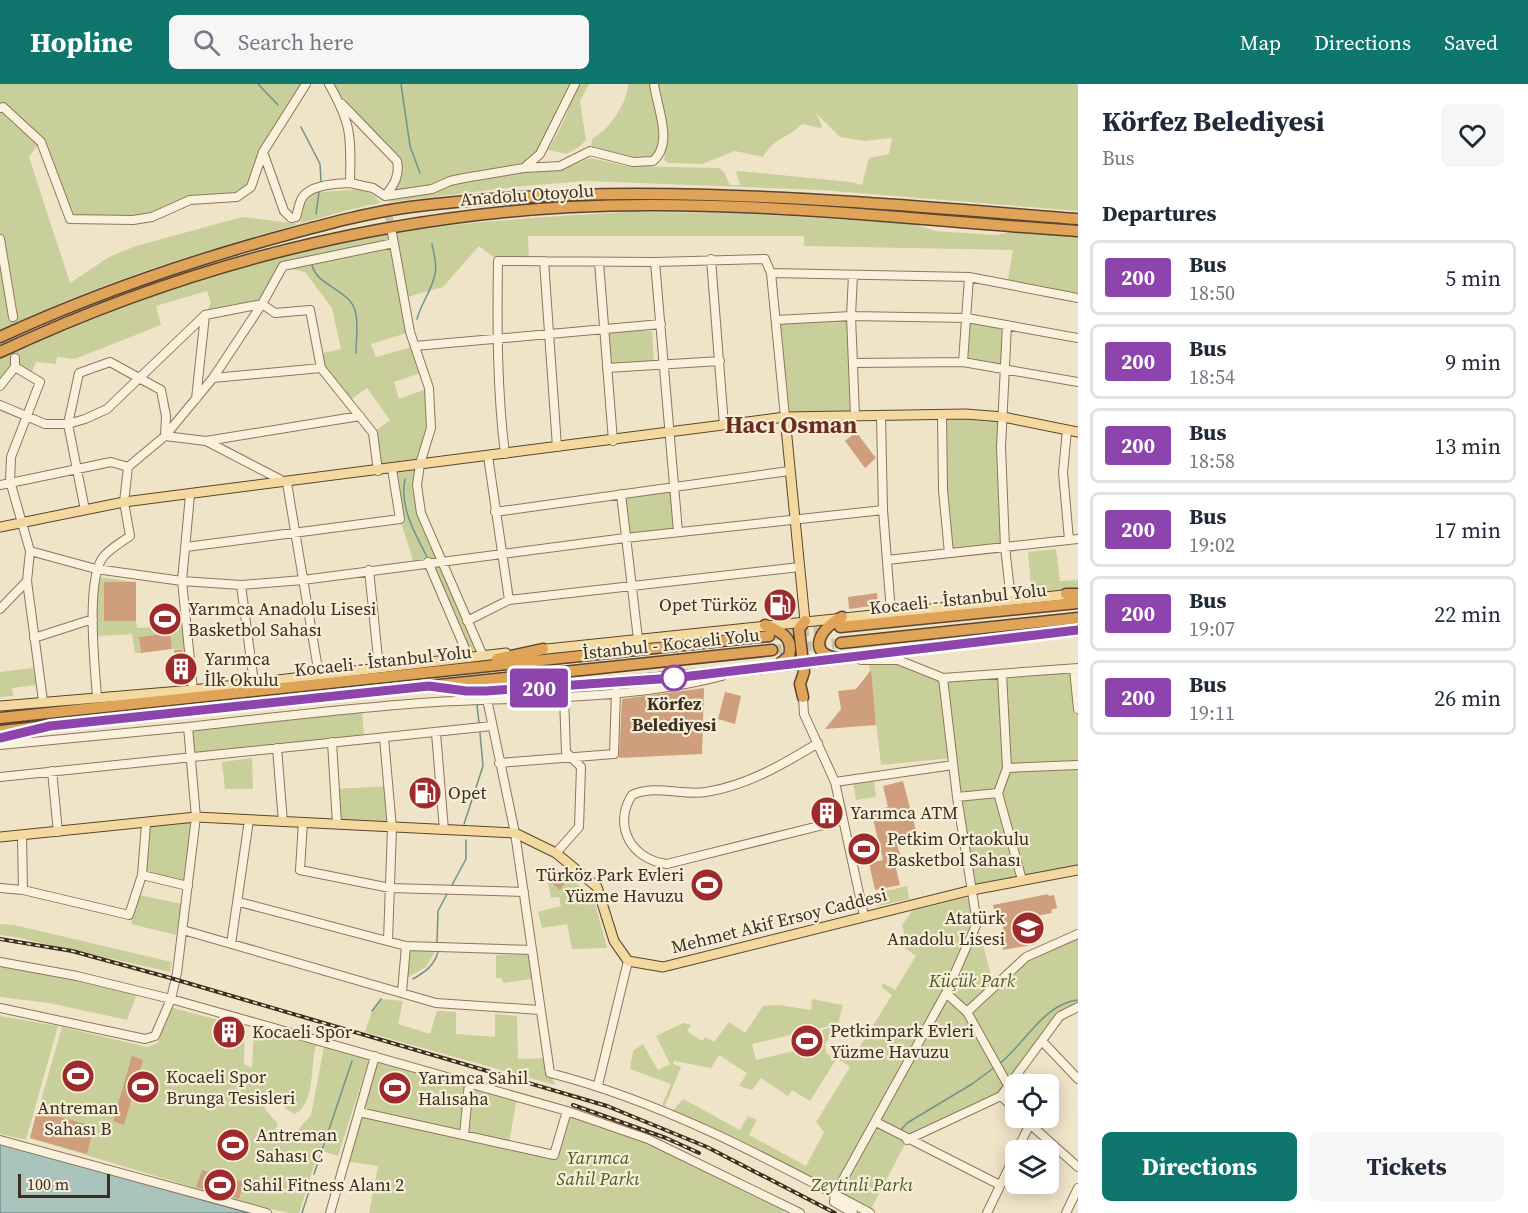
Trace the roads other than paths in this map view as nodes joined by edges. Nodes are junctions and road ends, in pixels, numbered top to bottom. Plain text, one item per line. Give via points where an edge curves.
1 (306, 84) edge
2 (329, 84) edge
3 (575, 84) edge
4 (654, 84) edge
5 (338, 100) junction
6 (0, 108) edge
7 (263, 152) junction
8 (524, 168) junction
9 (350, 183) junction
10 (385, 200) junction
11 (1078, 219) edge
12 (1078, 231) edge
13 (392, 233) tunnel mouth
14 (0, 239) edge
15 (394, 243) junction
16 (711, 259) junction
17 (544, 261) junction
18 (599, 262) junction
19 (655, 262) junction
20 (771, 273) junction
21 (853, 275) junction
22 (969, 277) junction
23 (1078, 298) edge
24 (262, 304) junction
25 (205, 315) junction
26 (851, 316) junction
27 (13, 317) tunnel mouth
28 (967, 318) junction
29 (776, 320) junction
30 (661, 324) junction
31 (1007, 325) junction
32 (603, 329) junction
33 (550, 333) junction
34 (0, 337) edge
35 (496, 338) junction
36 (1078, 339) edge
37 (415, 346) junction
38 (0, 352) edge
39 (15, 358) tunnel mouth
40 (720, 362) junction
41 (963, 362) junction
42 (852, 363) junction
43 (664, 364) junction
44 (15, 367) junction
45 (321, 368) junction
46 (607, 368) junction
47 (1004, 368) junction
48 (138, 378) junction
49 (213, 378) junction
50 (1078, 382) edge
51 (0, 386) edge
52 (196, 399) junction
53 (0, 405) edge
54 (942, 414) junction
55 (26, 416) junction
56 (360, 416) junction
57 (855, 416) junction
58 (881, 416) junction
59 (785, 417) junction
60 (1003, 417) junction
61 (68, 424) junction
62 (724, 425) junction
63 (1067, 430) junction
64 (669, 432) junction
65 (1078, 432) edge
66 (165, 436) junction
67 (206, 441) junction
68 (613, 441) junction
69 (557, 447) junction
70 (505, 454) junction
71 (488, 456) junction
72 (420, 464) junction
73 (128, 467) junction
74 (76, 469) junction
75 (392, 469) junction
76 (378, 471) junction
77 (789, 471) junction
78 (10, 481) junction
79 (287, 483) junction
80 (0, 485) edge
81 (675, 487) junction
82 (621, 494) junction
83 (190, 495) junction
84 (124, 502) junction
85 (85, 510) junction
86 (883, 510) junction
87 (495, 512) junction
88 (795, 519) junction
89 (22, 522) junction
90 (0, 527) edge
91 (678, 532) junction
92 (295, 533) junction
93 (625, 538) junction
94 (1074, 539) edge
95 (186, 547) junction
96 (1005, 547) junction
97 (30, 551) junction
98 (501, 552) junction
99 (949, 553) junction
100 (887, 560) junction
101 (440, 561) junction
102 (428, 562) junction
103 (800, 567) junction
104 (96, 570) junction
105 (369, 570) junction
106 (303, 580) junction
107 (27, 581) junction
108 (182, 581) junction
109 (241, 585) junction
110 (632, 586) junction
111 (1078, 593) edge
112 (1066, 594) joint
113 (509, 600) junction
114 (1011, 600) junction
115 (1078, 603) edge
116 (0, 609) edge
117 (891, 612) junction
118 (1078, 618) edge
119 (93, 619) junction
120 (467, 621) junction
121 (805, 621) junction
122 (841, 622) junction
123 (1078, 630) edge
124 (767, 631) junction
125 (34, 638) junction
126 (638, 639) junction
127 (841, 643) tunnel mouth
128 (543, 649) junction
129 (772, 650) tunnel mouth
130 (483, 656) junction
131 (469, 658) junction
132 (839, 659) junction
133 (808, 665) junction
134 (777, 666) junction
135 (379, 668) junction
136 (752, 668) junction
137 (1076, 668) edge
138 (444, 671) junction
139 (1002, 674) junction
140 (319, 675) junction
141 (943, 678) junction
142 (254, 683) junction
143 (800, 684) junction
144 (429, 686) junction
145 (193, 690) junction
146 (616, 692) junction
147 (97, 697) junction
148 (564, 697) junction
149 (802, 697) junction
150 (487, 699) junction
151 (43, 701) junction
152 (0, 706) edge
153 (1078, 709) edge
154 (0, 718) edge
155 (50, 726) junction
156 (492, 726) junction
157 (188, 727) junction
158 (0, 731) edge
159 (436, 732) junction
160 (0, 738) edge
161 (384, 738) junction
162 (332, 742) junction
163 (818, 743) junction
164 (0, 745) edge
165 (277, 748) junction
166 (191, 756) junction
167 (572, 758) junction
168 (499, 763) junction
169 (953, 765) junction
170 (1078, 765) edge
171 (1007, 768) junction
172 (52, 771) junction
173 (0, 777) edge
174 (836, 782) junction
175 (998, 793) junction
176 (957, 797) junction
177 (196, 817) junction
178 (249, 820) junction
179 (843, 820) junction
180 (283, 822) junction
181 (303, 822) junction
182 (146, 824) junction
183 (337, 824) junction
184 (392, 828) junction
185 (444, 830) junction
186 (58, 832) junction
187 (515, 833) junction
188 (21, 835) junction
189 (0, 837) edge
190 (556, 853) junction
191 (1077, 873) edge
192 (142, 875) junction
193 (1022, 880) junction
194 (188, 886) junction
195 (0, 888) edge
196 (390, 888) junction
197 (23, 890) junction
198 (972, 890) junction
199 (524, 892) junction
200 (239, 902) junction
201 (864, 916) junction
202 (183, 930) junction
203 (1078, 934) edge
204 (387, 941) junction
205 (231, 944) junction
206 (406, 946) junction
207 (532, 950) junction
208 (628, 961) junction
209 (0, 962) edge
210 (402, 992) junction
211 (946, 993) junction
212 (171, 999) junction
213 (1078, 1007) edge
214 (0, 1008) edge
215 (540, 1010) junction
216 (967, 1012) junction
217 (1042, 1041) junction
218 (375, 1056) junction
219 (1019, 1074) edge
220 (1078, 1079) edge
221 (1005, 1080) edge
222 (469, 1083) junction
223 (598, 1085) junction
224 (1005, 1092) edge
225 (1001, 1096) junction
226 (1005, 1100) edge
227 (567, 1111) junction
228 (358, 1112) junction
229 (876, 1122) junction
230 (1034, 1128) edge
231 (464, 1135) junction
232 (0, 1140) edge
233 (907, 1140) junction
234 (1078, 1167) edge
235 (1005, 1175) edge
236 (1000, 1185) junction
237 (1078, 1188) edge
238 (835, 1194) junction
239 (785, 1210) edge
240 (267, 1213) edge
241 (330, 1213) edge
242 (800, 1213) edge
243 (853, 1213) edge
244 (870, 1213) edge
245 (987, 1213) edge
246 (1066, 1213) edge

1 - 7 street
2 - 5 street
3 - 8 street via 542,151
4 - 8 street via 664,139 663,149 653,161 633,162 590,151 560,166
5 - 9 street via 350,132
5 - 10 street via 396,161 398,177
6 - 7 street via 41,142 70,219 133,220 152,217 190,200 237,197 251,187
7 - 9 street via 284,211 291,218 296,217 306,193
8 - 10 street via 456,179
9 - 10 street via 373,188
11 - 34 highway, Anadolu Otoyolu via 684,193 573,194 408,208 310,228 182,265
12 - 38 highway, Anadolu Otoyolu via 686,206 573,207 468,215 361,231 242,260 120,301
13 - 15 street
14 - 27 street
15 - 24 street via 283,267
15 - 37 street
16 - 19 street
16 - 20 street via 765,259
16 - 40 street
17 - 18 street
17 - 33 street
17 - 35 street via 498,261
18 - 19 street
18 - 32 street
19 - 30 street
20 - 21 street
20 - 29 street
21 - 22 street
21 - 26 street
22 - 23 street
22 - 28 street
24 - 25 street
24 - 45 street via 275,313 310,310
24 - 49 street
25 - 48 street
25 - 52 street
26 - 28 street
26 - 29 street
26 - 42 street
28 - 31 street
28 - 41 street
29 - 59 street
30 - 32 street
30 - 43 street
31 - 36 street
31 - 47 street
32 - 33 street
32 - 46 street
33 - 35 street
33 - 69 street
35 - 37 street
35 - 70 street
37 - 72 street via 430,398 431,428
39 - 44 street
40 - 43 street
40 - 62 street
41 - 42 street
41 - 47 street
42 - 57 street
43 - 46 street
43 - 64 street
44 - 51 street
44 - 55 street via 40,382
45 - 49 street
45 - 56 street
46 - 68 street
47 - 50 street
47 - 60 street
48 - 61 street via 107,409
48 - 61 street via 111,362 79,373
48 - 66 street via 161,390
49 - 52 street
52 - 66 street
53 - 55 street
54 - 58 main road
54 - 60 main road
54 - 99 street
55 - 61 street via 45,424
55 - 78 street via 11,457
56 - 67 street
56 - 76 street via 373,433
57 - 58 main road
57 - 59 main road
58 - 86 street
59 - 62 main road
59 - 77 main road
60 - 63 main road
60 - 96 street
61 - 74 street
62 - 64 main road
63 - 65 main road
63 - 94 street via 1063,472
64 - 68 main road
64 - 81 street
66 - 67 street
66 - 73 street
67 - 79 street
68 - 69 main road
69 - 70 main road
70 - 71 main road
71 - 72 main road
71 - 87 street
72 - 75 main road
72 - 101 street via 417,485 421,513
73 - 74 street via 111,462
73 - 84 street
74 - 78 street
74 - 85 street
75 - 76 main road
75 - 92 street via 400,519
76 - 79 main road
77 - 81 street
77 - 88 main road
78 - 80 street
78 - 89 street
79 - 83 main road
79 - 92 street
81 - 82 street
81 - 91 street
82 - 87 street
82 - 93 street
83 - 84 main road
83 - 95 street
84 - 85 main road
84 - 104 street via 130,536 103,556
85 - 89 main road
86 - 88 street
86 - 100 street
87 - 98 street
88 - 91 street
88 - 103 main road
89 - 90 main road
89 - 97 street
91 - 93 street
92 - 95 street
92 - 106 street
93 - 98 street
93 - 110 street
94 - 96 street
95 - 108 street
96 - 99 street
96 - 114 street
97 - 104 street
97 - 107 street
98 - 101 street
98 - 113 street
99 - 100 street
100 - 117 street
101 - 102 street
101 - 120 street
102 - 105 street
102 - 131 street
103 - 110 street
103 - 121 main road
104 - 108 street
104 - 119 street
105 - 106 street
105 - 135 street
106 - 109 street
106 - 140 street
107 - 116 street
107 - 125 street
108 - 109 street
108 - 145 street
109 - 142 street
110 - 113 street
110 - 126 street
111 - 112 highway
112 - 114 main road
113 - 120 street
114 - 117 main road
115 - 122 highway, Kocaeli - İstanbul Yolu
117 - 122 main road
118 - 127 highway
119 - 125 street
119 - 147 street
120 - 130 street
121 - 122 main road
121 - 124 main road
121 - 133 highway via 799,629
122 - 132 highway via 827,626 820,636 821,649
123 - 132 highway
124 - 126 main road
124 - 134 highway via 784,635 790,645 789,656
124 - 138 highway, Kocaeli - İstanbul Yolu
125 - 151 street
126 - 128 main road
128 - 130 main road
128 - 138 highway
129 - 144 highway, İstanbul - Kocaeli Yolu
130 - 131 main road
131 - 135 main road
132 - 133 highway
132 - 141 street via 898,660
133 - 134 highway
133 - 143 highway
133 - 149 highway
134 - 136 highway
134 - 143 highway via 794,673
135 - 140 main road
136 - 144 highway via 507,690 466,691
136 - 146 street via 683,685
137 - 139 street
137 - 153 street
138 - 154 highway, Kocaeli - İstanbul Yolu
139 - 141 street
139 - 171 street
140 - 142 main road
141 - 169 street
142 - 145 main road
143 - 149 highway
144 - 155 highway, İstanbul - Kocaeli Yolu
145 - 147 main road
146 - 148 street
146 - 167 street via 614,754
147 - 151 main road
148 - 150 street
148 - 167 street via 566,752
149 - 163 street via 804,714
150 - 156 street
150 - 157 street
151 - 152 main road
155 - 158 highway, İstanbul - Kocaeli Yolu
155 - 160 highway
156 - 159 street
156 - 168 street
157 - 164 street
157 - 166 street
159 - 161 street
159 - 185 street
161 - 162 street
161 - 184 street
162 - 165 street
162 - 183 street
163 - 174 street
163 - 179 street via 761,774 717,789 650,790 632,795 625,812 630,842 644,858 667,864
165 - 166 street
165 - 180 street
166 - 172 street
166 - 177 street
167 - 168 street
167 - 190 street via 581,767 579,828
168 - 187 street
169 - 174 street
169 - 176 street
170 - 171 street
171 - 175 street
172 - 173 street
172 - 186 street
174 - 179 street
175 - 176 street
175 - 193 street
176 - 198 street
177 - 178 main road
177 - 182 main road
177 - 194 street
178 - 180 main road
178 - 200 street
179 - 201 street
180 - 181 main road
181 - 183 main road
181 - 196 street via 300,870
182 - 186 main road
182 - 192 street
183 - 184 main road
184 - 185 main road
184 - 196 street
185 - 187 main road
186 - 188 main road
187 - 190 main road
187 - 199 street
188 - 189 main road
188 - 197 street
190 - 208 main road via 597,887 614,941
191 - 193 main road, Mehmet Akif Ersoy Caddesi
192 - 194 street
192 - 197 street via 129,915
193 - 198 main road, Mehmet Akif Ersoy Caddesi
194 - 202 street
195 - 197 street
196 - 199 street
196 - 204 street
198 - 201 main road, Mehmet Akif Ersoy Caddesi
198 - 211 street via 977,923
199 - 207 street
200 - 204 street
200 - 205 street
201 - 208 main road, Mehmet Akif Ersoy Caddesi via 663,967
202 - 205 street
202 - 212 street
203 - 216 street via 1026,957
204 - 206 street
205 - 210 street
206 - 207 street
206 - 210 street
207 - 215 street
208 - 223 street
209 - 212 street
210 - 215 street via 436,1003
211 - 216 street
211 - 229 street
212 - 214 street via 155,1036 148,1040
212 - 218 street
213 - 217 street via 1060,1016
215 - 223 street via 550,1073
216 - 221 street
217 - 219 street
217 - 220 street
218 - 222 street
218 - 228 street
222 - 227 street
222 - 231 street
223 - 238 street via 693,1124
224 - 225 street
225 - 226 street
225 - 233 street
227 - 231 street via 554,1155
227 - 239 street via 648,1139
228 - 231 street
228 - 241 street
229 - 233 street
229 - 238 street
230 - 234 street
232 - 240 street
233 - 236 street
235 - 236 street
236 - 245 street
237 - 246 street
238 - 243 street via 834,1202
238 - 244 street
239 - 242 street

